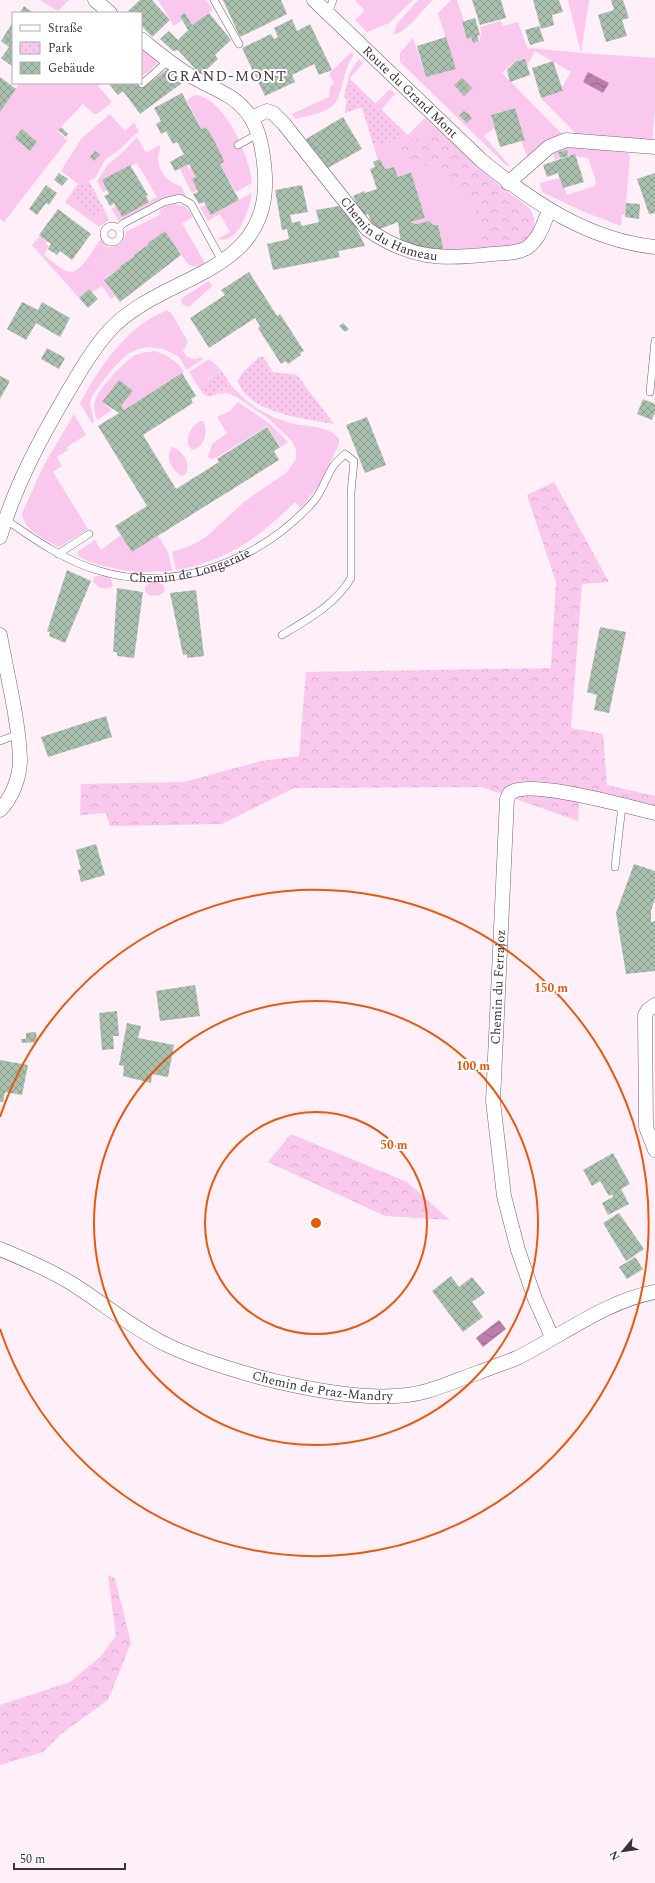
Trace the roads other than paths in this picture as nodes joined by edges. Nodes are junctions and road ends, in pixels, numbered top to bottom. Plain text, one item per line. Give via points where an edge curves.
1 (95, 0) edge
2 (214, 0) edge
3 (314, 0) edge
4 (333, 0) edge
5 (109, 12) edge
6 (328, 14) junction
7 (142, 40) edge
8 (239, 44) dead end
9 (168, 61) junction
10 (142, 84) dead end
11 (251, 118) junction
12 (258, 134) junction
13 (238, 145) dead end
14 (655, 147) edge
15 (508, 183) junction
16 (549, 211) junction
17 (118, 228) dead end
18 (655, 247) edge
19 (222, 261) junction
20 (655, 341) edge
21 (650, 392) dead end
22 (5, 519) junction
23 (89, 534) dead end
24 (0, 537) edge
25 (58, 554) junction
26 (0, 635) edge
27 (282, 635) dead end
28 (18, 734) junction
29 (0, 741) edge
30 (622, 806) junction
31 (0, 810) edge
32 (655, 813) edge
33 (615, 867) dead end
34 (655, 1005) edge
35 (655, 1150) edge
36 (0, 1249) edge
37 (655, 1292) edge
38 (552, 1337) junction

1 - 5 street
2 - 8 lane
3 - 6 street, Route du Grand Mont
4 - 6 lane
6 - 15 street, Route du Grand Mont
7 - 9 street
9 - 10 lane
9 - 11 street via 233,98
11 - 12 street
11 - 16 street, Chemin du Hameau via 267,111 273,113 367,229 408,251 449,258 521,250 538,238
12 - 13 lane
12 - 19 street via 265,187 257,224 244,244
14 - 15 street via 566,140 549,147
15 - 16 street, Route du Grand Mont
16 - 18 street, Route du Grand Mont via 610,238
17 - 19 lane via 164,202 180,198 191,204
19 - 22 street via 135,309 103,338 46,428
20 - 21 lane
22 - 24 street
22 - 25 lane, Chemin de Longeraie
23 - 25 lane
25 - 27 lane, Chemin de Longeraie via 100,571 124,577 151,578 213,568 259,547 287,526 314,501 334,466 345,454 354,461 351,492 351,578 332,601
26 - 28 street
28 - 29 lane
28 - 31 street via 20,761 16,783 7,803
30 - 32 street
30 - 33 lane
30 - 38 street, Chemin du Ferrajoz via 569,792 541,790 513,790 508,799 493,1101 504,1196 518,1250 535,1299
34 - 35 street via 645,1014 646,1127
36 - 38 street, Chemin de Praz-Mandry via 34,1263 70,1283 166,1344 241,1371 332,1392 370,1397 407,1396 427,1391 516,1358
37 - 38 street, Chemin de Praz-Mandry via 620,1303

